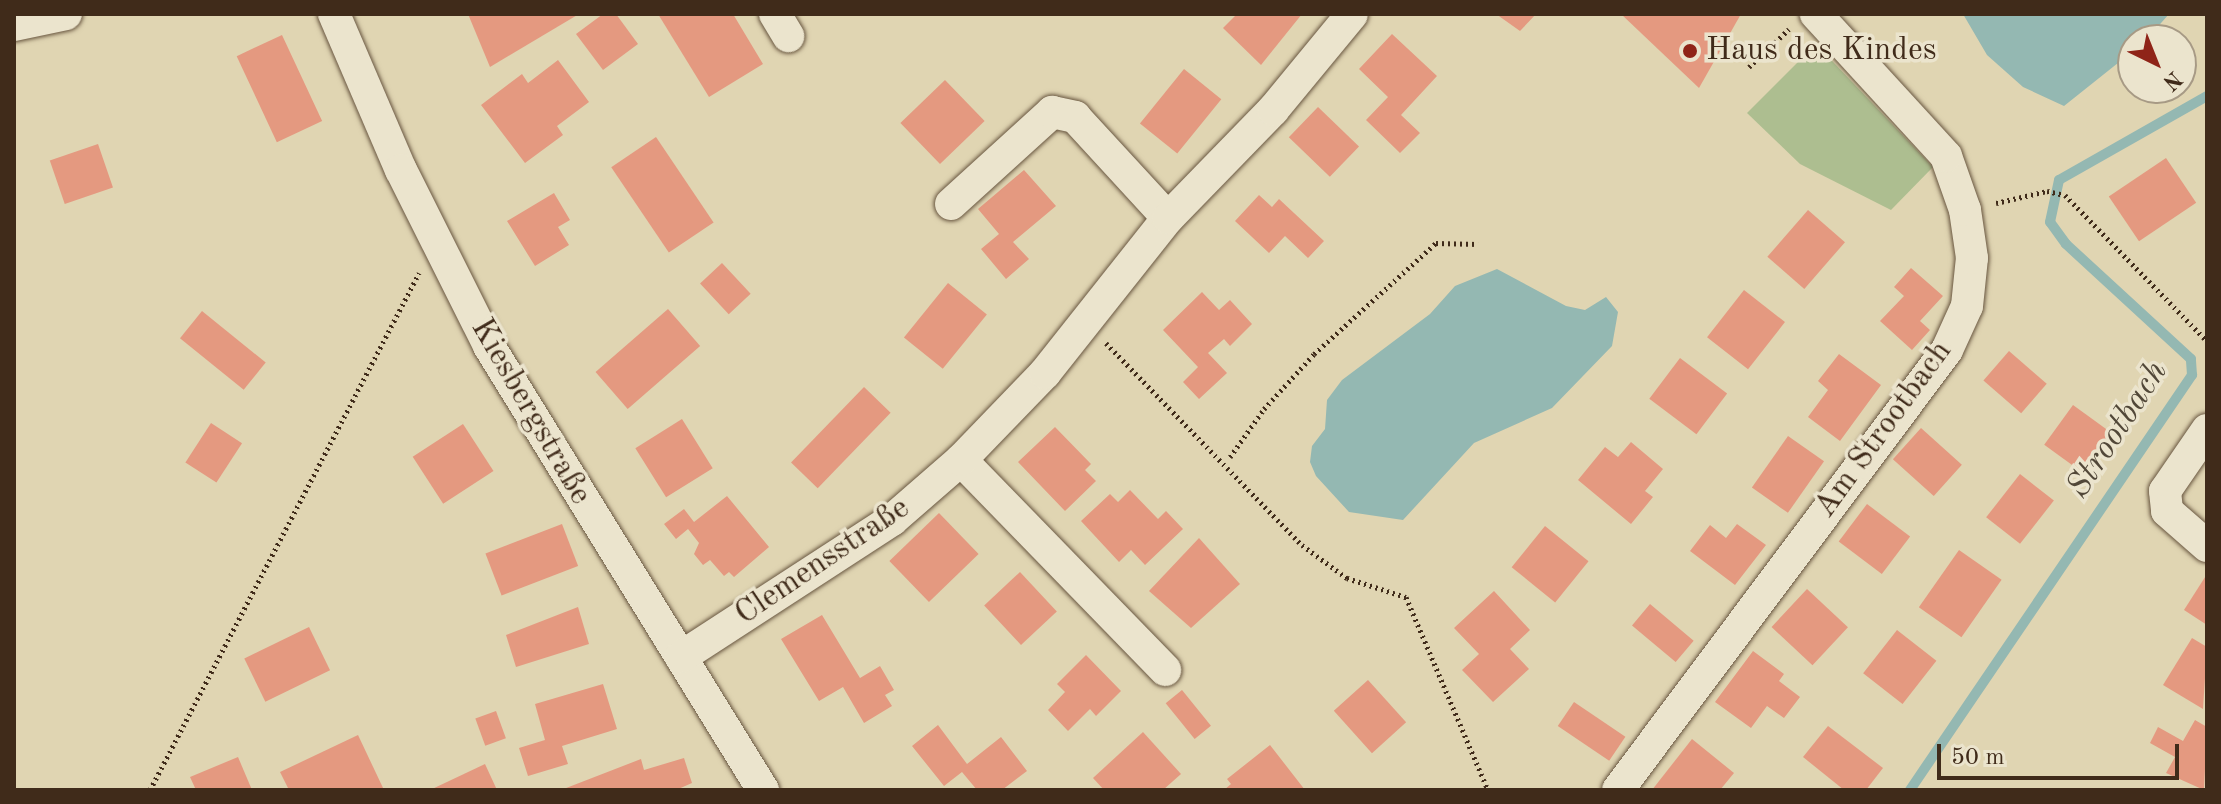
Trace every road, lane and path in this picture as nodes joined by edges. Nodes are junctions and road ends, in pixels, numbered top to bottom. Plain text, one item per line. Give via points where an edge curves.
1 (66, 14) edge
2 (334, 14) edge
3 (1352, 14) edge
4 (1804, 19) edge
5 (14, 25) edge
6 (1749, 67) dead end
7 (951, 204) dead end
8 (1965, 210) junction
9 (1168, 218) junction
10 (435, 243) junction
11 (1478, 244) dead end
12 (1086, 322) junction
13 (2207, 341) edge
14 (2207, 430) edge
15 (1230, 457) dead end
16 (961, 460) junction
17 (2207, 546) edge
18 (681, 657) junction
19 (1165, 670) dead end
20 (150, 790) edge
21 (763, 790) edge
22 (1488, 790) edge
23 (1618, 790) edge

1 - 5 street
2 - 10 street, Kiesbergstraße
3 - 9 street, Clemensstraße via 1273,110
4 - 6 path
4 - 8 street, Am Strootbach via 1946,156
7 - 9 street via 1052,112 1075,117
8 - 13 path via 2047,191 2065,195
8 - 23 street, Am Strootbach via 1972,258 1967,306 1947,350
9 - 12 street, Clemensstraße
10 - 18 street, Kiesbergstraße via 489,346
10 - 20 path
11 - 15 path via 1436,243 1314,354
12 - 16 street, Clemensstraße
12 - 22 path via 1302,545 1347,578 1406,597
14 - 17 street via 2165,491 2167,511
16 - 18 street, Clemensstraße via 892,520
16 - 19 street
18 - 21 street, Kiesbergstraße

